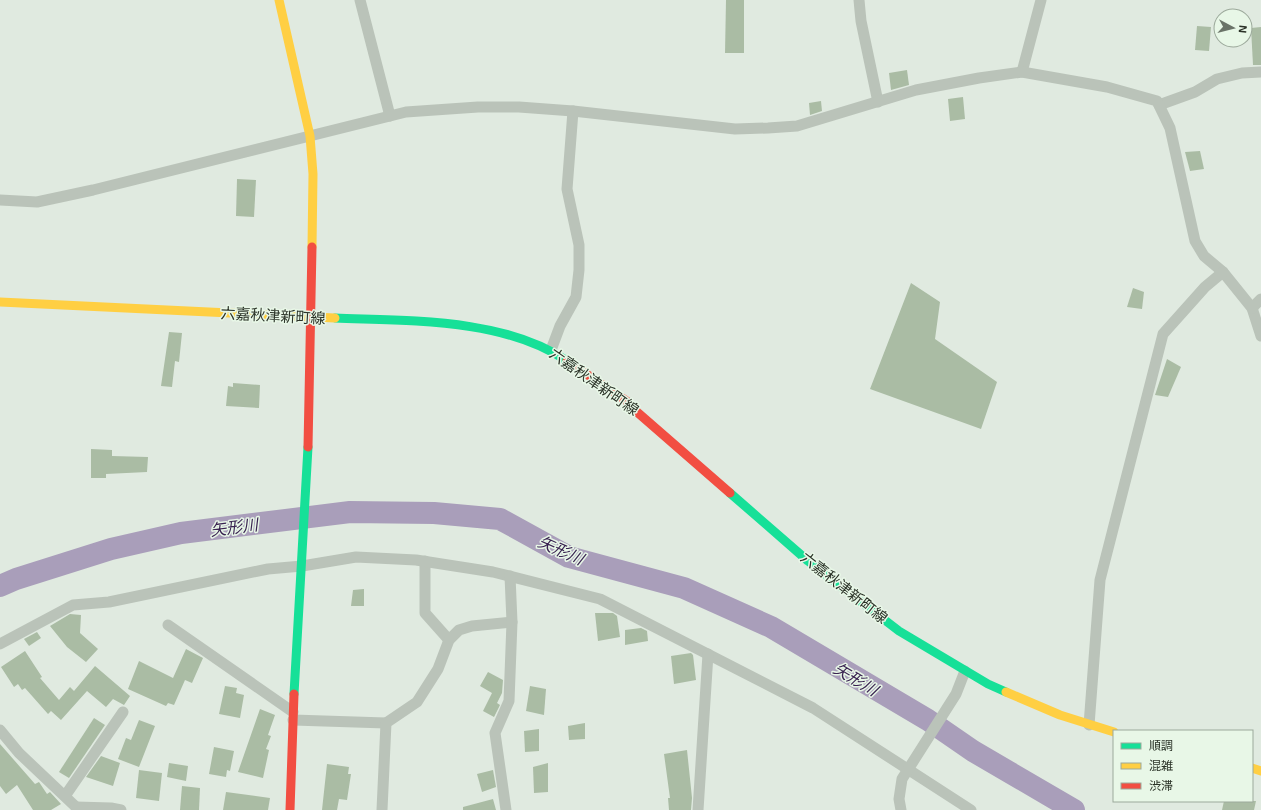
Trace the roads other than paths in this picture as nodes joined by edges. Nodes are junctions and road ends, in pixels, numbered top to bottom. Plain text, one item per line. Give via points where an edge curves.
1 (279, 0) edge
2 (360, 0) edge
3 (858, 0) edge
4 (1040, 0) edge
5 (1022, 72) junction
6 (1261, 72) edge
7 (878, 102) junction
8 (1159, 105) junction
9 (573, 111) junction
10 (390, 116) junction
11 (310, 136) junction
12 (0, 200) edge
13 (1223, 272) junction
14 (1261, 298) edge
15 (0, 302) edge
16 (1252, 308) junction
17 (311, 318) junction
18 (1261, 336) edge
19 (551, 350) junction
20 (425, 561) junction
21 (302, 566) junction
22 (510, 576) junction
23 (512, 622) junction
24 (168, 625) dead end
25 (449, 640) junction
26 (0, 644) edge
27 (708, 654) junction
28 (965, 671) junction
29 (123, 712) dead end
30 (293, 716) junction
31 (386, 723) junction
32 (1089, 725) junction
33 (0, 730) edge
34 (1113, 732) edge
35 (910, 769) junction
36 (65, 796) junction
37 (76, 808) edge
38 (121, 810) edge
39 (290, 810) edge
40 (382, 810) edge
41 (506, 810) edge
42 (698, 810) edge
43 (901, 810) edge
44 (971, 810) edge

1 - 11 main road
2 - 10 street
3 - 7 street via 860,21
4 - 5 street
5 - 7 street via 916,90
5 - 8 street via 1107,87 1157,101
6 - 8 street via 1217,79 1195,92
7 - 9 street via 797,126 735,129
8 - 13 street via 1170,128 1195,241 1204,256
9 - 10 street via 478,107 406,112
9 - 19 street via 566,189 579,245 578,277 576,297 560,326
10 - 11 street
11 - 12 street via 37,202
11 - 17 main road via 314,174
13 - 16 street
13 - 32 street via 1205,287 1163,334 1100,580
14 - 16 street
15 - 17 main road, 六嘉秋津新町線
16 - 18 street
17 - 19 main road, 六嘉秋津新町線 via 428,322 492,331 522,338
17 - 21 main road via 308,458
19 - 28 main road, 六嘉秋津新町線 via 628,402 808,561 899,631
20 - 21 street via 356,557
20 - 22 street
20 - 25 street via 424,613
21 - 26 street via 268,569 109,602 73,605
21 - 30 main road
22 - 23 street
22 - 27 street via 600,599
23 - 25 street via 472,626 459,630
23 - 41 street via 509,701 495,733
24 - 30 street
25 - 31 street via 438,669 417,702
27 - 35 street via 813,708
27 - 42 street
28 - 32 main road, 六嘉秋津新町線 via 988,684
28 - 35 street via 956,694
29 - 36 street
30 - 31 street
30 - 39 main road
31 - 40 street
32 - 34 main road, 六嘉秋津新町線
33 - 36 street via 19,753
35 - 43 street via 902,780 899,799
35 - 44 street
36 - 37 street
37 - 38 street

